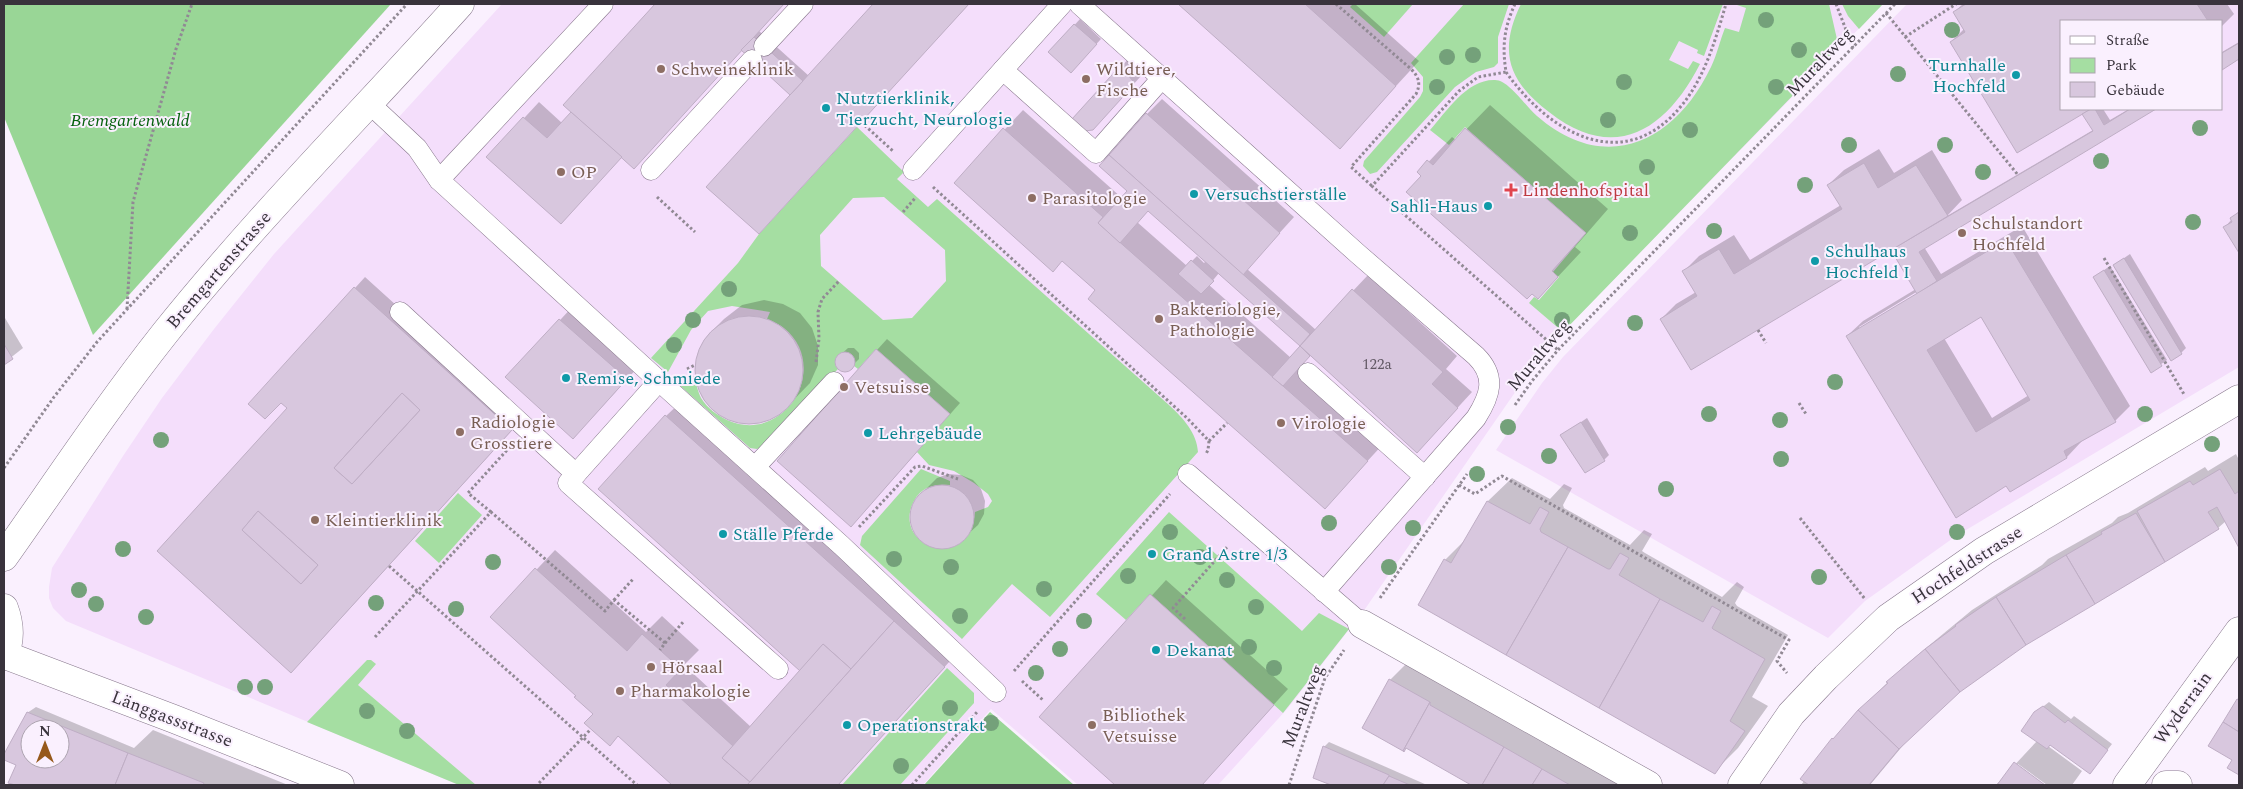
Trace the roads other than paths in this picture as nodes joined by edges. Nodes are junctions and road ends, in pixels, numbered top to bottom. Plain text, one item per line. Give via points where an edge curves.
1 (460, 4) edge
2 (603, 4) edge
3 (803, 4) edge
4 (1062, 4) edge
5 (1079, 4) edge
6 (1003, 70) junction
7 (1162, 78) junction
8 (370, 104) junction
9 (651, 170) dead end
10 (913, 170) road end
11 (439, 180) junction
12 (400, 312) dead end
13 (1308, 373) dead end
14 (659, 381) junction
15 (827, 389) road end
16 (2237, 405) edge
17 (755, 467) junction
18 (576, 474) junction
19 (1188, 474) road end
20 (1425, 477) junction
21 (4, 557) edge
22 (1324, 592) junction
23 (4, 608) edge
24 (1362, 624) joint
25 (2239, 631) edge
26 (4, 655) edge
27 (778, 669) dead end
28 (996, 692) road end
29 (340, 785) edge
30 (1648, 785) edge
31 (1742, 785) edge
32 (2127, 785) edge
33 (2166, 785) edge
34 (2178, 785) edge

1 - 8 street, Bremgartenstrasse
2 - 11 lane
3 - 9 lane
4 - 6 lane
5 - 7 lane
6 - 7 lane via 1096,153
6 - 10 lane
7 - 20 lane via 1484,365 1490,385 1484,404 1476,418
8 - 11 lane via 417,148
8 - 21 street, Bremgartenstrasse via 254,229 166,333 87,436
11 - 14 lane
12 - 18 lane
13 - 20 lane
14 - 17 lane
14 - 18 lane
15 - 17 lane
16 - 31 street, Hochfeldstrasse via 1984,551 1888,618 1791,714
17 - 28 lane
18 - 27 lane via 568,483
19 - 22 lane
20 - 22 lane
22 - 24 lane
23 - 26 street via 9,639
24 - 30 street
25 - 32 street, Wyderrain
26 - 29 street, Länggassstrasse
33 - 34 street

